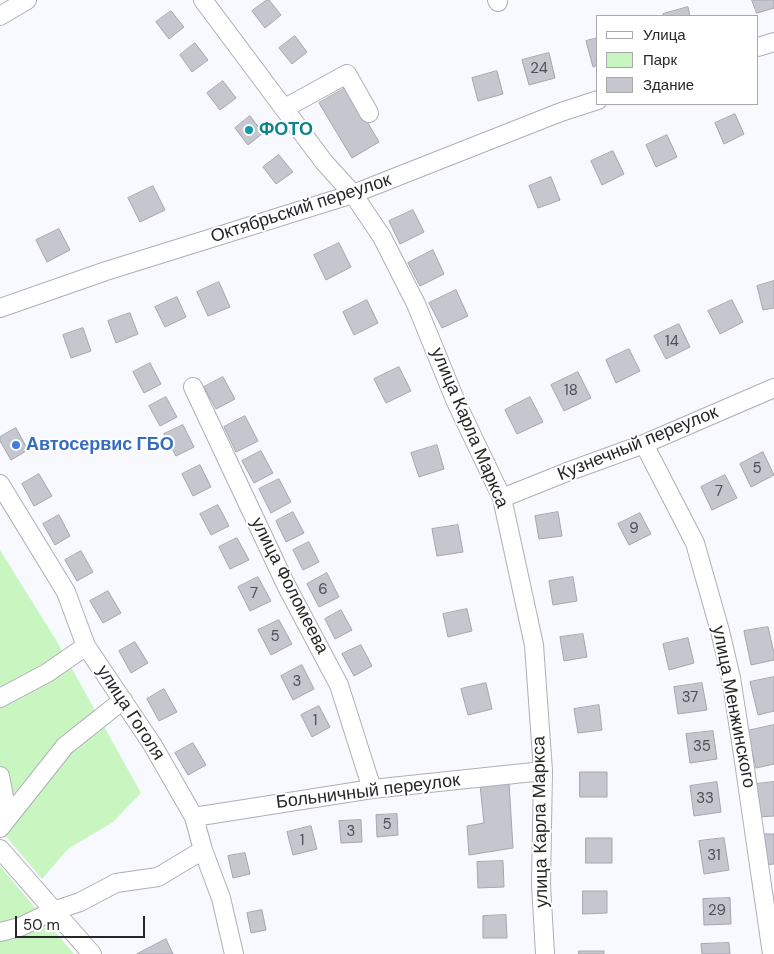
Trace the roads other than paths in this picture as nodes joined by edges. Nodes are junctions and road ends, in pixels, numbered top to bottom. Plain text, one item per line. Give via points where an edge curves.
1 (27, 0) edge
2 (203, 0) edge
3 (0, 16) edge
4 (774, 42) edge
5 (759, 47) edge
6 (596, 101) edge
7 (285, 108) junction
8 (369, 112) dead end
9 (353, 194) junction
10 (0, 308) edge
11 (193, 387) dead end
12 (774, 388) edge
13 (644, 444) junction
14 (0, 484) edge
15 (502, 498) junction
16 (86, 646) junction
17 (0, 698) edge
18 (123, 700) junction
19 (543, 771) junction
20 (0, 776) edge
21 (372, 789) junction
22 (194, 817) junction
23 (4, 823) edge
24 (0, 849) edge
25 (203, 850) junction
26 (54, 911) junction
27 (0, 932) edge
28 (92, 954) edge
29 (234, 954) edge
30 (545, 954) edge
31 (772, 954) edge

1 - 3 street
2 - 7 street, улица Карла Маркса
4 - 5 street
6 - 9 street, Октябрьский переулок
7 - 8 street via 347,74
7 - 9 street, улица Карла Маркса via 324,162
9 - 10 street, Октябрьский переулок via 106,271
9 - 15 street, улица Карла Маркса via 382,237 416,304 456,402
11 - 21 street, улица Фоломеева via 286,585 339,685
12 - 13 street, Кузнечный переулок
13 - 15 street, Кузнечный переулок
13 - 31 street, улица Менжинского via 696,543 720,631 740,730
14 - 16 street, улица Гоголя via 66,592
15 - 19 street, улица Карла Маркса via 534,645
16 - 17 street via 47,673
16 - 18 street, улица Гоголя
18 - 22 street, улица Гоголя
18 - 23 street via 65,746
19 - 21 street, Больничный переулок
19 - 30 street, улица Карла Маркса via 541,884
20 - 23 street
21 - 22 street, Больничный переулок
22 - 25 street, улица Гоголя
24 - 26 street
25 - 26 street via 158,877 116,883
25 - 29 street, улица Гоголя via 221,898
26 - 27 street via 20,927
26 - 28 street

